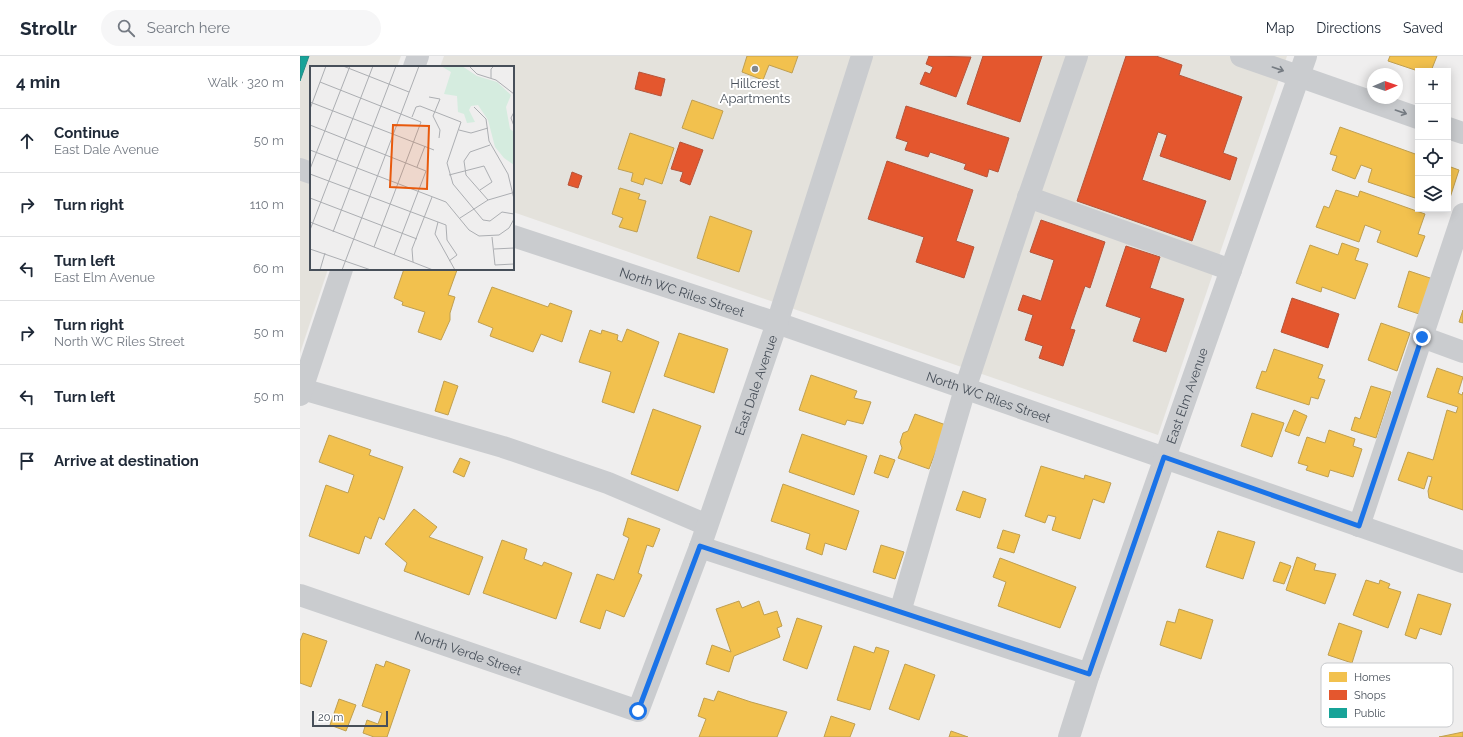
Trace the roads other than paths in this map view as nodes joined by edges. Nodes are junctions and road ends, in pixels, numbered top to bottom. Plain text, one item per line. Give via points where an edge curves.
1 (418, 56) edge
2 (862, 56) edge
3 (1077, 56) edge
4 (1241, 56) edge
5 (414, 66) edge
6 (1303, 66) edge
7 (1415, 117) edge
8 (1451, 129) edge
9 (1463, 133) edge
10 (300, 169) edge
11 (310, 173) edge
12 (1028, 197) junction
13 (1463, 214) edge
14 (514, 236) edge
15 (342, 270) edge
16 (1231, 270) junction
17 (777, 323) junction
18 (1422, 337) junction
19 (1463, 352) edge
20 (965, 389) junction
21 (301, 392) edge
22 (1164, 457) junction
23 (707, 525) junction
24 (1359, 526) junction
25 (700, 546) junction
26 (1463, 562) edge
27 (300, 595) edge
28 (900, 612) junction
29 (1089, 674) junction
30 (638, 711) joint
31 (1069, 737) edge

1 - 5 street
2 - 17 street, East Dale Avenue
3 - 12 street
4 -> 6 street
6 -> 7 street
6 - 16 street, East Elm Avenue
8 - 9 street
10 - 11 street
12 - 16 street
12 - 20 street
13 - 18 street
14 - 17 street, North WC Riles Street
15 - 21 street
16 - 22 street, East Elm Avenue
17 - 20 street, North WC Riles Street
17 - 23 street, East Dale Avenue
18 - 19 street
18 - 24 street
20 - 22 street, North WC Riles Street
20 - 28 street
21 - 23 street via 503,447 608,483
22 - 24 street, North WC Riles Street
22 - 29 street, East Elm Avenue
23 - 25 street, East Dale Avenue
24 - 26 street, North WC Riles Street
25 - 28 street
25 - 30 street, East Dale Avenue
27 - 30 street, North Verde Street
28 - 29 street
29 - 31 street, East Elm Avenue

